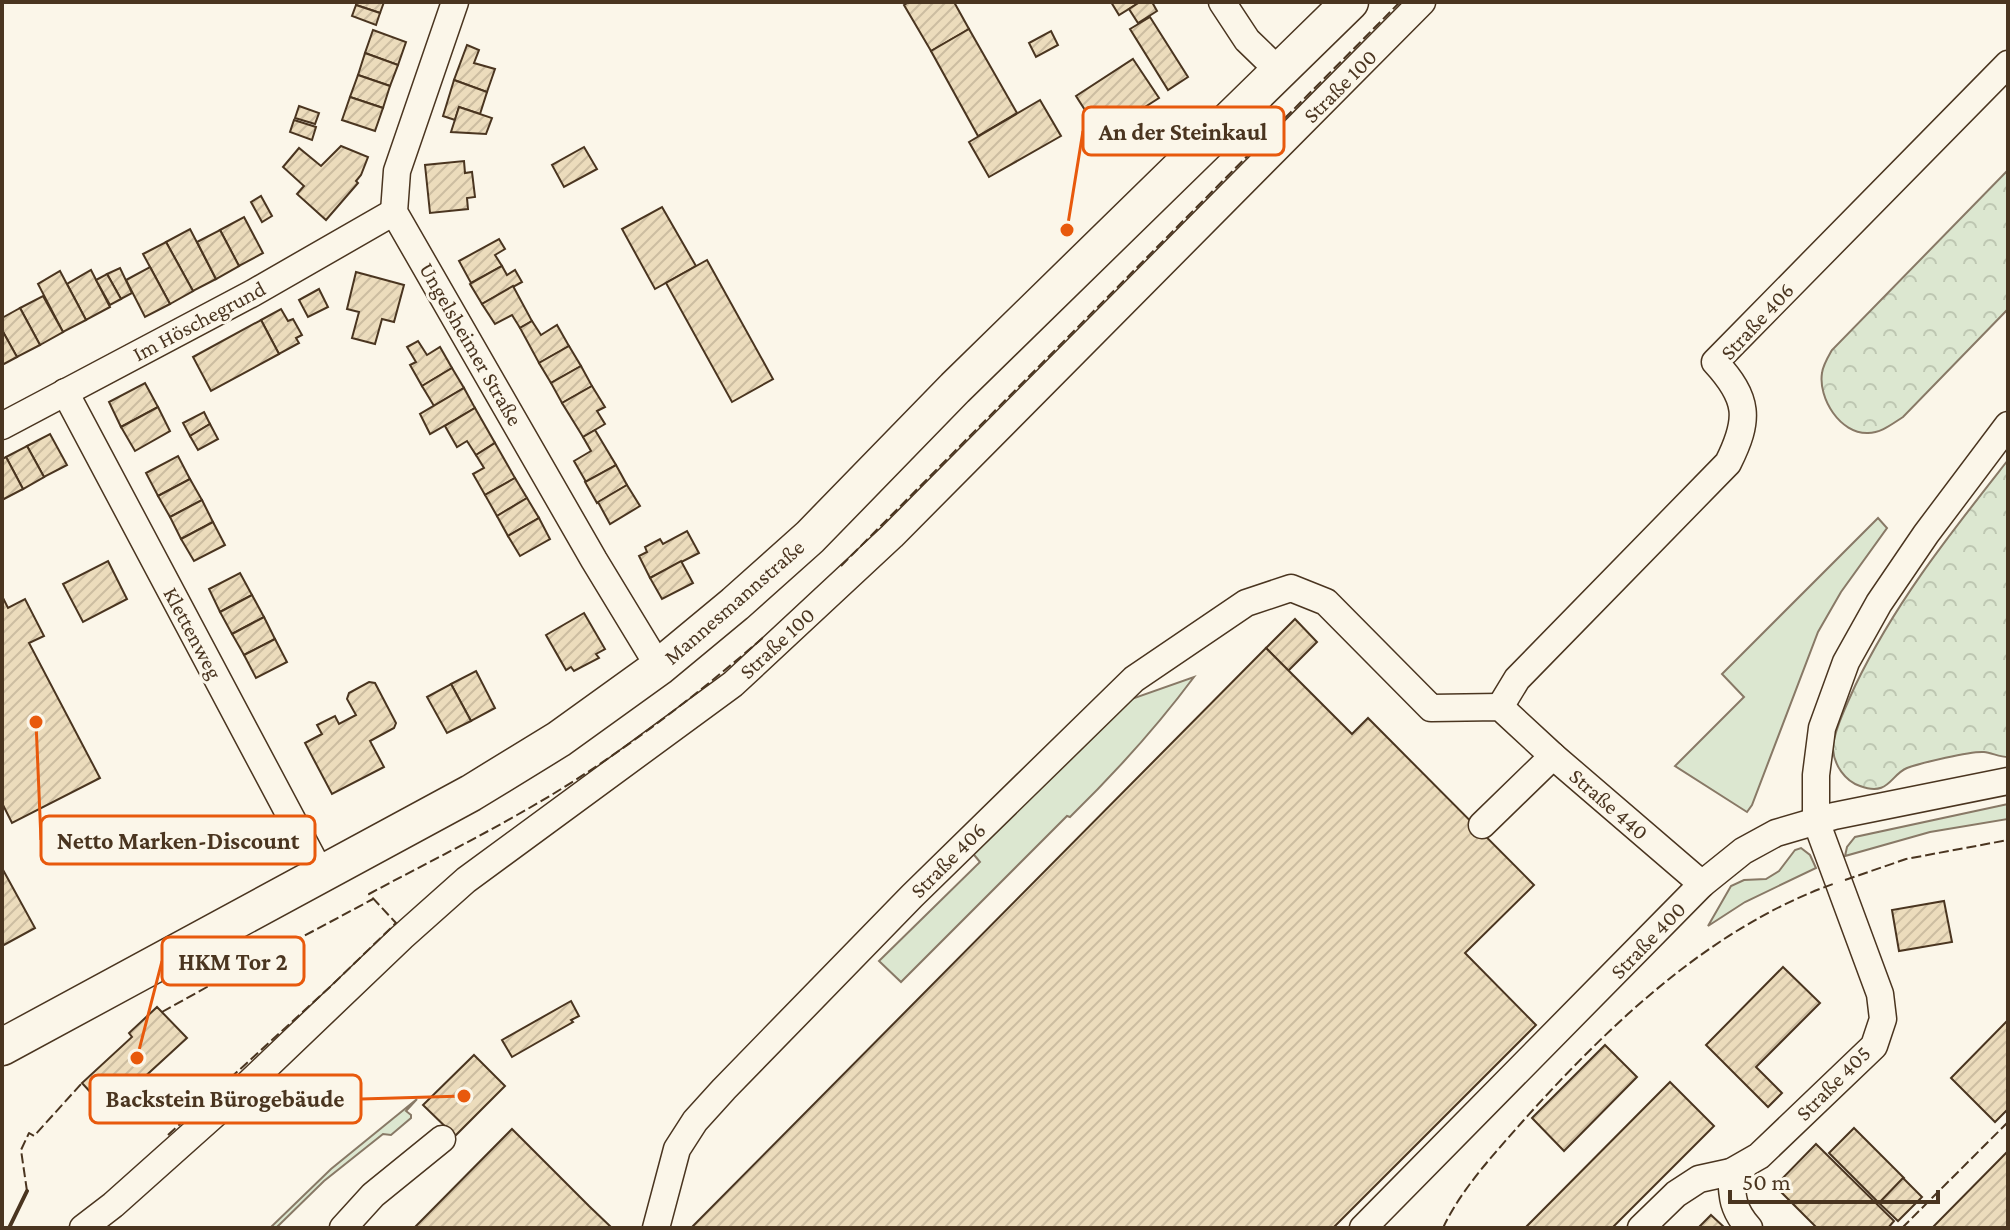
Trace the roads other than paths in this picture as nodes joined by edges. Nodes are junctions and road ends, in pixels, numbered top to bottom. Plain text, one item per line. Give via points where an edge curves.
1 (455, 2) edge
2 (1222, 2) edge
3 (1350, 2) edge
4 (1422, 2) edge
5 (2008, 64) edge
6 (1279, 71) junction
7 (394, 212) junction
8 (65, 392) junction
9 (2008, 425) edge
10 (2, 426) edge
11 (659, 667) junction
12 (1500, 707) junction
13 (1553, 756) junction
14 (2008, 781) edge
15 (1816, 821) junction
16 (1482, 825) dead end
17 (321, 874) junction
18 (1702, 884) junction
19 (2, 1047) edge
20 (442, 1139) dead end
21 (1731, 1172) junction
22 (83, 1228) edge
23 (343, 1228) edge
24 (656, 1228) edge
25 (1363, 1228) edge
26 (1641, 1228) edge
27 (1749, 1228) edge

1 - 7 street via 397,171
2 - 6 street via 1247,40
3 - 6 main road, Mannesmannstraße
4 - 22 street, Straße 100 via 892,536 733,684 466,880 244,1088
5 - 12 street, Straße 406 via 1715,362 1731,379 1744,406 1742,436 1728,463 1517,679
6 - 11 main road, Mannesmannstraße via 810,537
7 - 8 street, Im Höschegrund
7 - 11 street, Ungelsheimer Straße
8 - 10 street, Im Höschegrund
8 - 17 street, Klettenweg
9 - 15 street via 1926,534 1846,662 1822,728
11 - 17 main road, Mannesmannstraße via 559,739 471,793
12 - 13 street
12 - 24 street, Straße 406 via 1431,708 1326,602 1291,588 1246,603 1134,679 912,896 695,1121 677,1149
13 - 16 street, Straße 440
13 - 18 street, Straße 440
14 - 15 street, Straße 400
15 - 18 street, Straße 400 via 1776,833 1743,851
15 - 21 street, Straße 405 via 1880,994 1883,1019 1874,1046 1759,1156
17 - 19 main road, Mannesmannstraße
18 - 25 street, Straße 400
20 - 23 street via 373,1195
21 - 26 street, Straße 405 via 1699,1179
21 - 27 street via 1736,1212

